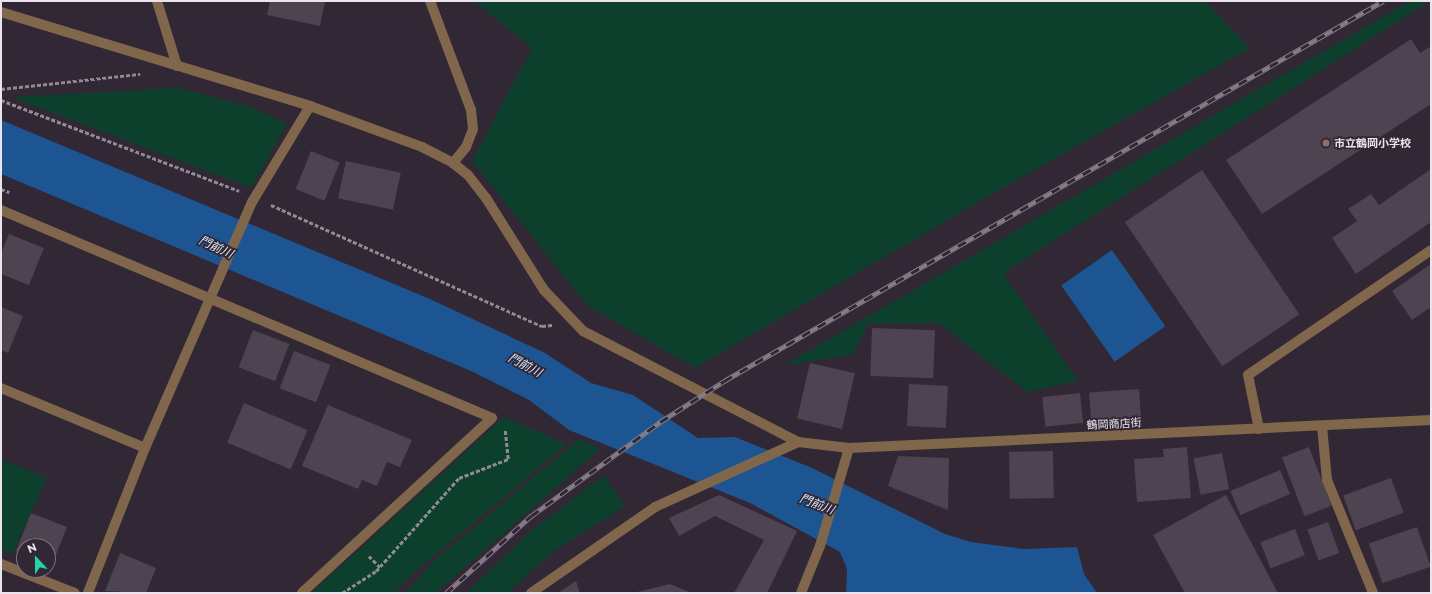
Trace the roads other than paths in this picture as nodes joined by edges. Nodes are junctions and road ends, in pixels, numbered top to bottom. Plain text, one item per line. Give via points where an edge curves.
1 (156, 1) edge
2 (430, 1) edge
3 (1, 12) edge
4 (178, 66) junction
5 (310, 106) junction
6 (453, 163) junction
7 (1, 210) edge
8 (1431, 250) edge
9 (213, 297) junction
10 (1, 388) edge
11 (1431, 420) edge
12 (1322, 426) junction
13 (1259, 428) junction
14 (798, 442) junction
15 (145, 448) junction
16 (849, 448) junction
17 (1, 564) edge
18 (75, 593) edge
19 (88, 593) edge
20 (302, 593) edge
21 (531, 593) edge
22 (801, 593) edge
23 (1372, 593) edge

1 - 4 street
2 - 6 street via 470,110 473,129 466,147
3 - 4 street
4 - 5 street
5 - 6 street via 422,147
5 - 9 street via 253,200
6 - 14 street via 468,175 544,290 575,324
7 - 9 street
8 - 13 street via 1248,374
9 - 15 street
9 - 20 street via 492,418
10 - 15 street
11 - 12 street, 鶴岡商店街
12 - 13 street, 鶴岡商店街
12 - 23 street via 1327,480
13 - 16 street, 鶴岡商店街
14 - 16 street, 鶴岡商店街
14 - 21 street via 655,507
15 - 19 street
16 - 22 street via 844,472 820,546
17 - 18 street

